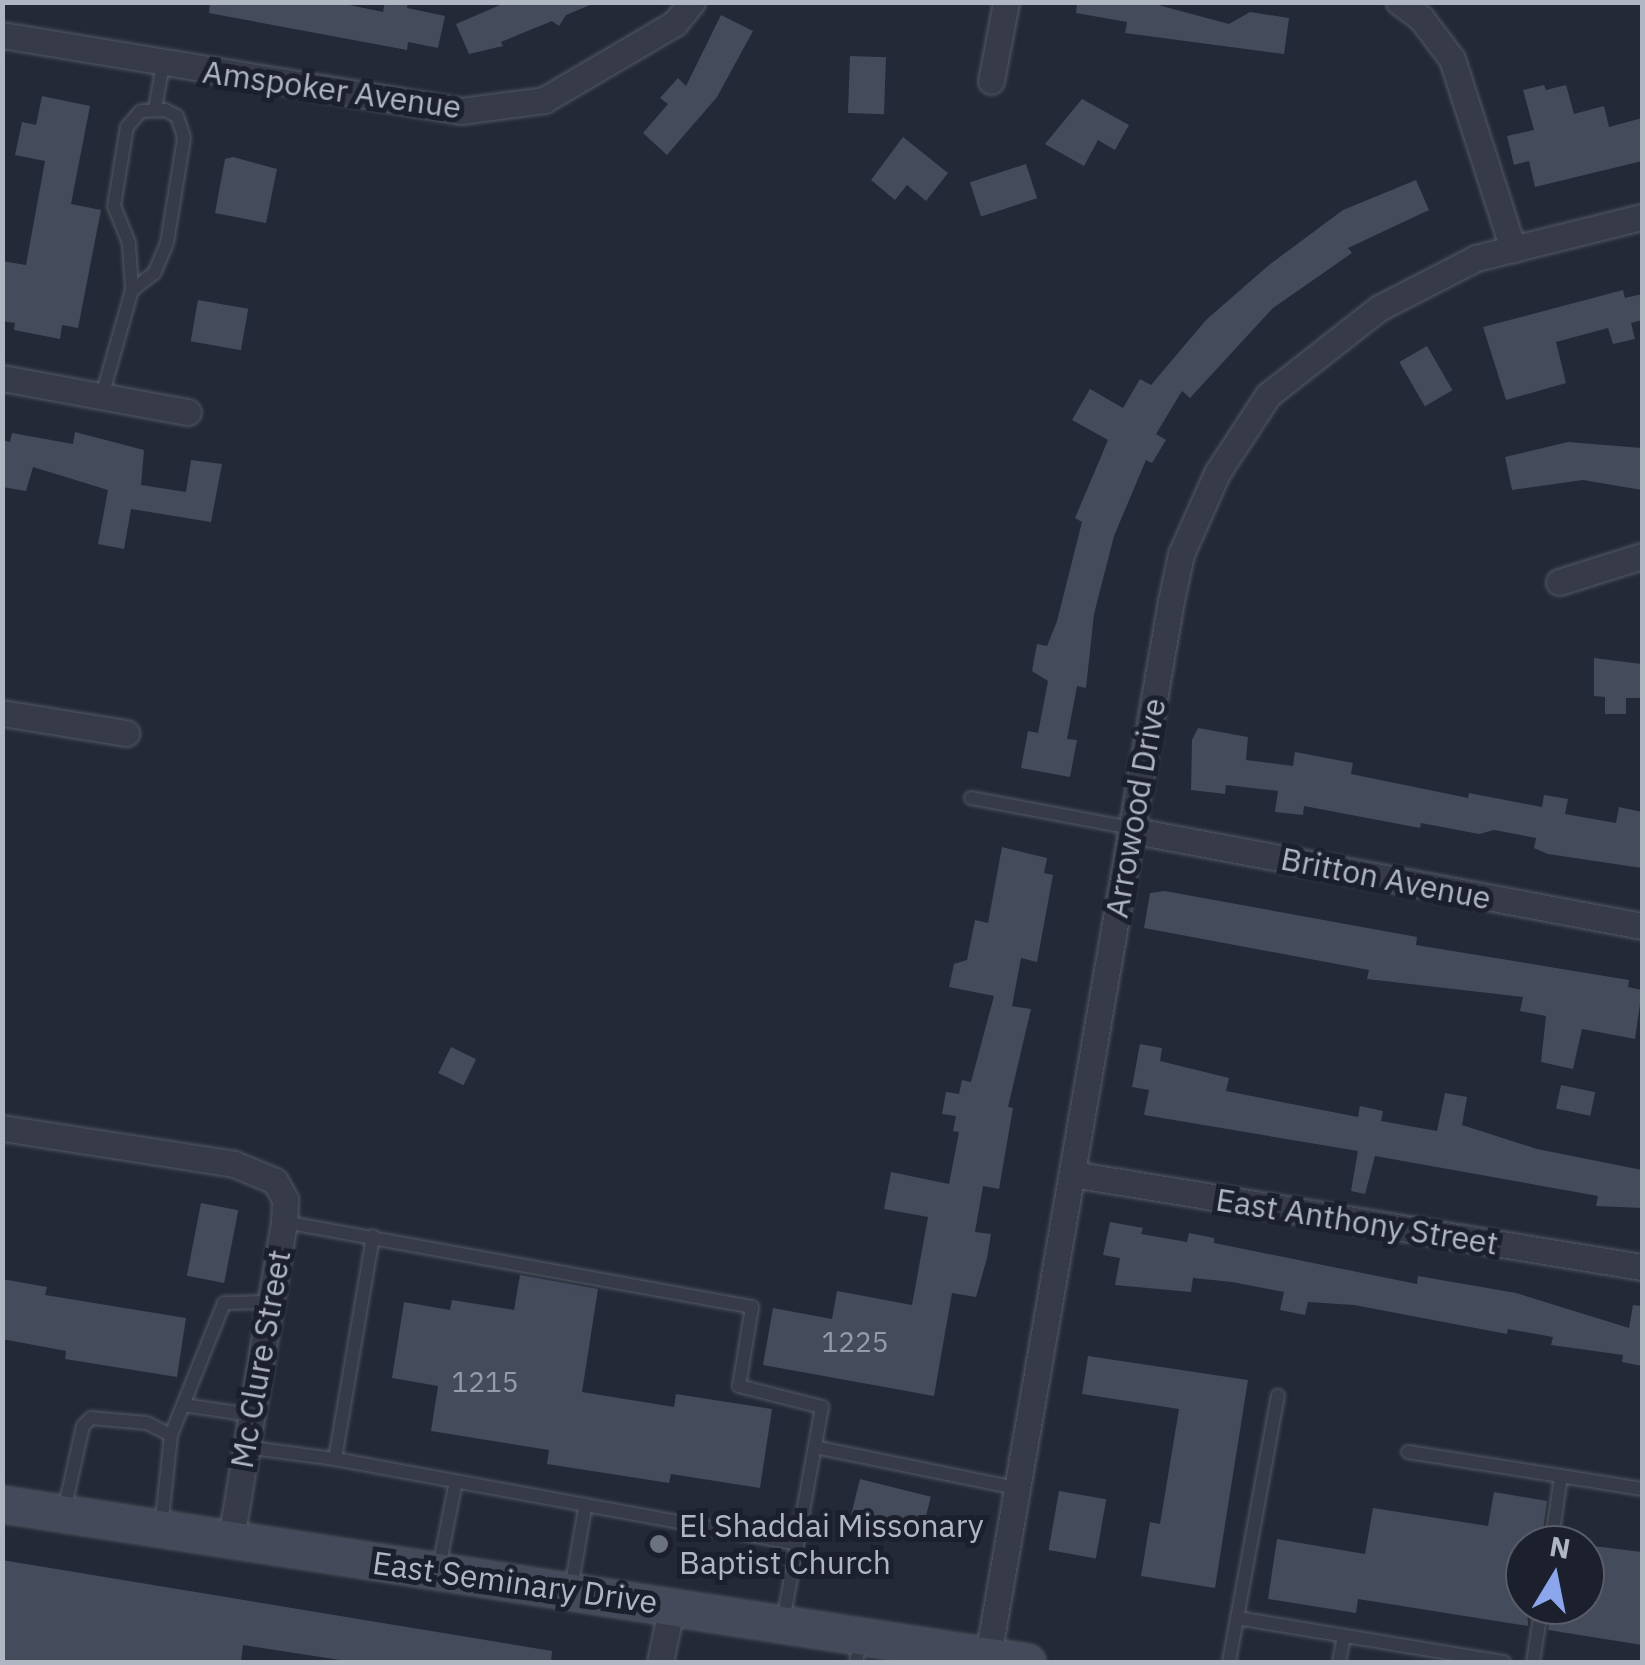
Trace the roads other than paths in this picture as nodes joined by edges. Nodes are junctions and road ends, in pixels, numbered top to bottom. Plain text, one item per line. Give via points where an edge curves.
1 (692, 2) edge
2 (1006, 2) edge
3 (1400, 2) edge
4 (2, 35) edge
5 (163, 64) junction
6 (990, 82) dead end
7 (156, 109) junction
8 (1642, 216) edge
9 (1514, 249) junction
10 (132, 290) junction
11 (2, 378) edge
12 (102, 396) junction
13 (188, 412) dead end
14 (1642, 556) edge
15 (1559, 582) dead end
16 (2, 713) edge
17 (126, 734) dead end
18 (971, 798) dead end
19 (1130, 829) junction
20 (1642, 926) edge
21 (2, 1128) edge
22 (1072, 1174) junction
23 (284, 1222) junction
24 (373, 1236) junction
25 (1642, 1268) edge
26 (270, 1302) junction
27 (1278, 1396) dead end
28 (184, 1405) junction
29 (250, 1415) junction
30 (170, 1435) junction
31 (244, 1447) junction
32 (814, 1447) junction
33 (1408, 1452) dead end
34 (334, 1460) junction
35 (1561, 1476) junction
36 (454, 1486) junction
37 (1017, 1488) junction
38 (1642, 1489) edge
39 (2, 1504) edge
40 (585, 1508) junction
41 (64, 1513) junction
42 (1554, 1525) edge
43 (161, 1528) junction
44 (231, 1540) junction
45 (796, 1544) junction
46 (438, 1570) junction
47 (571, 1590) junction
48 (672, 1605) junction
49 (1237, 1618) junction
50 (783, 1623) junction
51 (1539, 1625) edge
52 (1344, 1636) junction
53 (859, 1649) edge
54 (988, 1656) junction
55 (1446, 1658) edge
56 (660, 1662) edge
57 (1026, 1662) edge
58 (1229, 1662) edge
59 (1339, 1662) edge
60 (1504, 1662) edge
61 (1533, 1662) edge

1 - 5 street, Amspoker Avenue via 675,23 572,87 515,107 461,111
2 - 6 street
3 - 9 street via 1452,59
4 - 5 street, Amspoker Avenue
5 - 7 lane
7 - 10 lane via 141,110 126,127 114,200 132,258
7 - 10 lane via 177,116 184,138 164,256
8 - 9 street, Arrowood Drive
9 - 19 street, Arrowood Drive via 1476,258 1379,308 1268,395 1217,473 1181,554
10 - 12 lane
11 - 12 street
12 - 13 street
14 - 15 street
16 - 17 street
18 - 19 lane
19 - 20 street, Britton Avenue
19 - 22 street, Arrowood Drive
21 - 23 street, Mc Clure Street via 234,1164 275,1180 285,1199
22 - 25 street, East Anthony Street
22 - 37 street, Arrowood Drive
23 - 24 lane
23 - 26 street, Mc Clure Street
24 - 32 lane via 752,1307 739,1386 822,1407
24 - 34 lane
26 - 28 lane via 224,1303
26 - 29 street, Mc Clure Street
27 - 49 lane
28 - 29 lane
28 - 30 lane
29 - 31 street, Mc Clure Street
30 - 41 lane via 147,1422 91,1418 83,1426
30 - 43 lane
31 - 34 lane
31 - 44 street, Mc Clure Street
32 - 37 lane
32 - 45 lane
33 - 35 lane
34 - 36 lane
35 - 38 lane
35 - 42 lane
36 - 40 lane
36 - 46 lane
37 - 54 street, Arrowood Drive
39 - 41 main road, East Seminary Drive
40 - 45 lane
40 - 47 lane
41 - 43 main road, East Seminary Drive
43 - 44 main road, East Seminary Drive
44 - 46 main road, East Seminary Drive
45 - 50 lane
46 - 47 main road, East Seminary Drive
47 - 48 main road, East Seminary Drive
48 - 50 main road, East Seminary Drive
48 - 56 street
49 - 52 lane
49 - 58 lane
50 - 53 main road, East Seminary Drive
51 - 61 lane
52 - 55 lane
52 - 59 lane
53 - 54 main road, East Seminary Drive
54 - 57 main road, East Seminary Drive
55 - 60 lane

